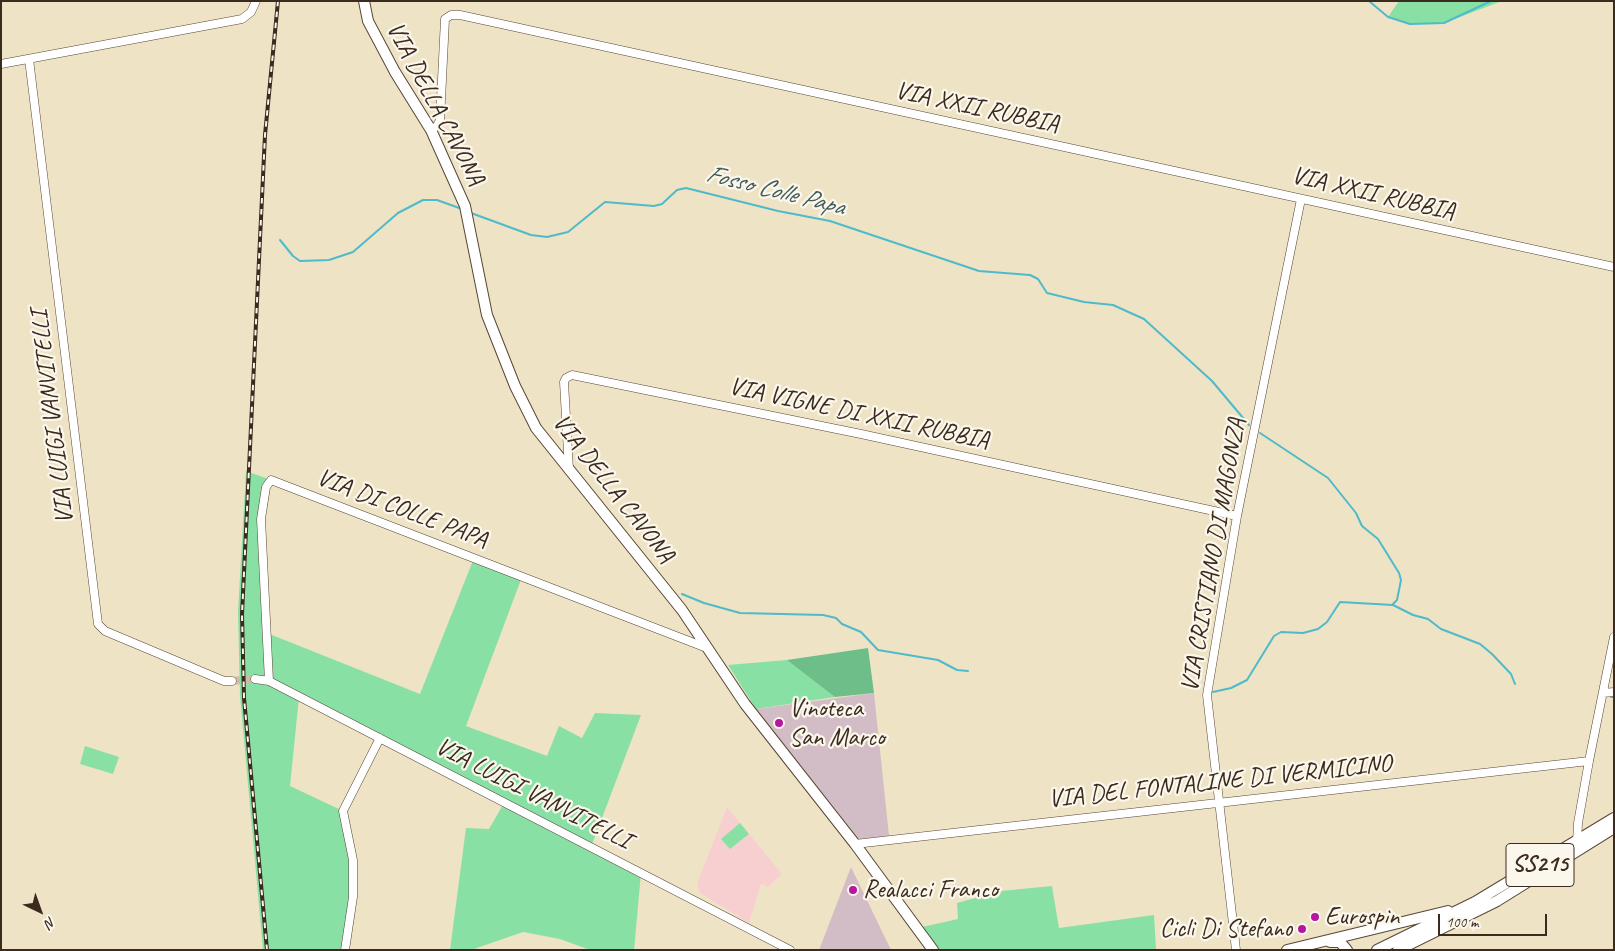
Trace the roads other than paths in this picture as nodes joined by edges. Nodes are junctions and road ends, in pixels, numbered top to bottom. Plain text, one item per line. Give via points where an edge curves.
1 (256, 1) edge
2 (364, 1) edge
3 (29, 58) junction
4 (1, 64) edge
5 (431, 130) junction
6 (1301, 199) junction
7 (1614, 268) edge
8 (569, 472) junction
9 (1237, 516) junction
10 (1614, 636) edge
11 (708, 648) junction
12 (255, 679) tunnel mouth
13 (232, 680) tunnel mouth
14 (269, 681) junction
15 (1614, 692) edge
16 (1603, 693) junction
17 (380, 738) junction
18 (1589, 761) junction
19 (1219, 802) junction
20 (1611, 827) edge
21 (855, 844) junction
22 (1578, 846) junction
23 (1463, 908) junction
24 (1321, 942) junction
25 (345, 950) edge
26 (790, 950) edge
27 (934, 950) edge
28 (1236, 950) edge
29 (1287, 950) edge
30 (1347, 950) edge
31 (1378, 950) edge
32 (1398, 950) edge

1 - 3 street via 251,12 242,18
2 - 5 main road, VIA DELLA CAVONA via 368,21 383,52
3 - 4 street
3 - 13 street, VIA LUIGI VANVITELLI via 98,624 105,632 224,681
5 - 6 street, VIA XXII RUBBIA via 440,120 445,19 450,15 460,15
5 - 8 main road, VIA DELLA CAVONA via 466,210 487,315 515,386 536,428
6 - 7 street, VIA XXII RUBBIA
6 - 9 street, VIA CRISTIANO DI MAGONZA
8 - 9 street, VIA VIGNE DI XXII RUBBIA via 564,382 572,375
8 - 11 main road, VIA DELLA CAVONA via 682,610
9 - 19 street, VIA CRISTIANO DI MAGONZA via 1207,695
10 - 16 street
11 - 14 street, VIA DI COLLE PAPA via 271,480 266,487 261,519
11 - 21 main road, VIA DELLA CAVONA via 745,704
12 - 14 street, VIA LUIGI VANVITELLI
14 - 17 street, VIA LUIGI VANVITELLI
15 - 16 street
16 - 18 street
17 - 25 street via 343,811 353,860 353,897
17 - 26 street, VIA LUIGI VANVITELLI
18 - 19 street, VIA DEL FONTALINE DI VERMICINO
18 - 22 street
19 - 21 street, VIA DEL FONTALINE DI VERMICINO
19 - 28 street, VIA CRISTIANO DI MAGONZA
20 - 22 main road, SS215
21 - 27 main road, VIA DELLA CAVONA
22 - 23 main road, SS215
22 - 32 main road, SS215 via 1497,901
23 - 24 main road
23 - 31 main road, SS215
24 - 29 main road
24 - 30 main road via 1340,942

